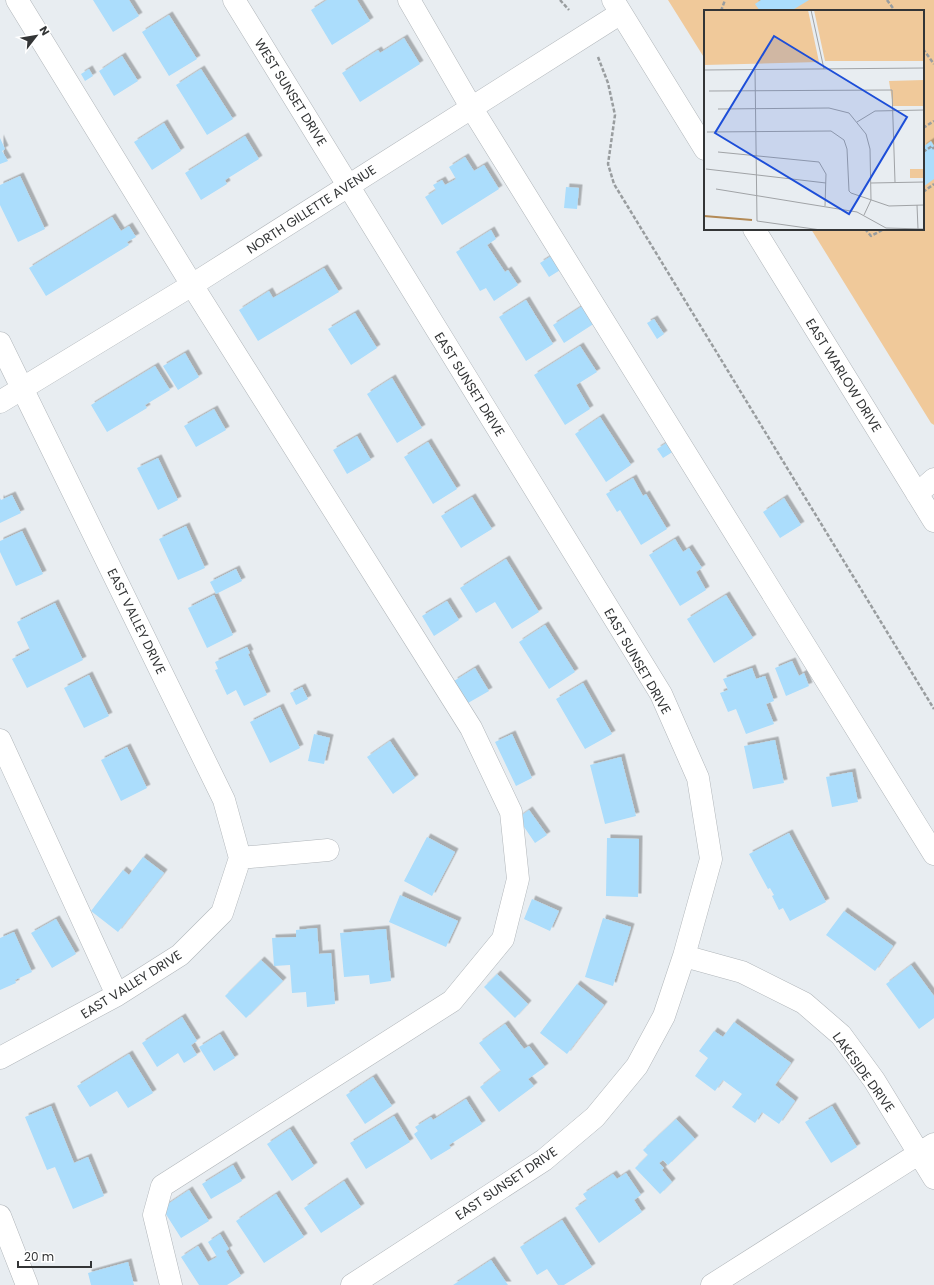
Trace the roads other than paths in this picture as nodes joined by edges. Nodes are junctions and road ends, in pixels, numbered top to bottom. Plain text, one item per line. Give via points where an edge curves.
1 (17, 0) edge
2 (234, 0) edge
3 (409, 0) edge
4 (617, 7) edge
5 (471, 107) junction
6 (704, 147) edge
7 (348, 185) junction
8 (755, 230) edge
9 (192, 285) junction
10 (0, 343) edge
11 (23, 388) junction
12 (0, 402) edge
13 (934, 479) edge
14 (917, 494) junction
15 (934, 521) edge
16 (0, 740) edge
17 (328, 850) dead end
18 (934, 854) edge
19 (240, 858) junction
20 (684, 956) junction
21 (117, 995) junction
22 (0, 1058) edge
23 (927, 1149) edge
24 (934, 1178) edge
25 (0, 1216) edge
26 (27, 1285) edge
27 (171, 1285) edge
28 (352, 1285) edge
29 (712, 1285) edge

1 - 9 street
2 - 7 street, WEST SUNSET DRIVE
3 - 5 street
4 - 5 street, NORTH GILLETTE AVENUE
4 - 6 street
5 - 7 street, NORTH GILLETTE AVENUE
5 - 18 street
7 - 9 street, NORTH GILLETTE AVENUE
7 - 20 street, EAST SUNSET DRIVE via 661,694 698,778 711,859
8 - 14 street, EAST WARLOW DRIVE
9 - 11 street, NORTH GILLETTE AVENUE
9 - 27 street via 471,728 511,812 518,878 503,939 452,1001 162,1186 154,1215
10 - 11 street, EAST VALLEY DRIVE
11 - 12 street, NORTH GILLETTE AVENUE
11 - 19 street, EAST VALLEY DRIVE via 224,800
13 - 14 street
14 - 15 street, EAST WARLOW DRIVE
16 - 21 street
17 - 19 street
19 - 21 street, EAST VALLEY DRIVE via 222,913 180,956
20 - 23 street, LAKESIDE DRIVE via 742,972 804,1003 841,1035
20 - 28 street, EAST SUNSET DRIVE via 664,1016 637,1066 595,1117 544,1160
21 - 22 street, EAST VALLEY DRIVE
23 - 24 street, LAKESIDE DRIVE
23 - 29 street
25 - 26 street

